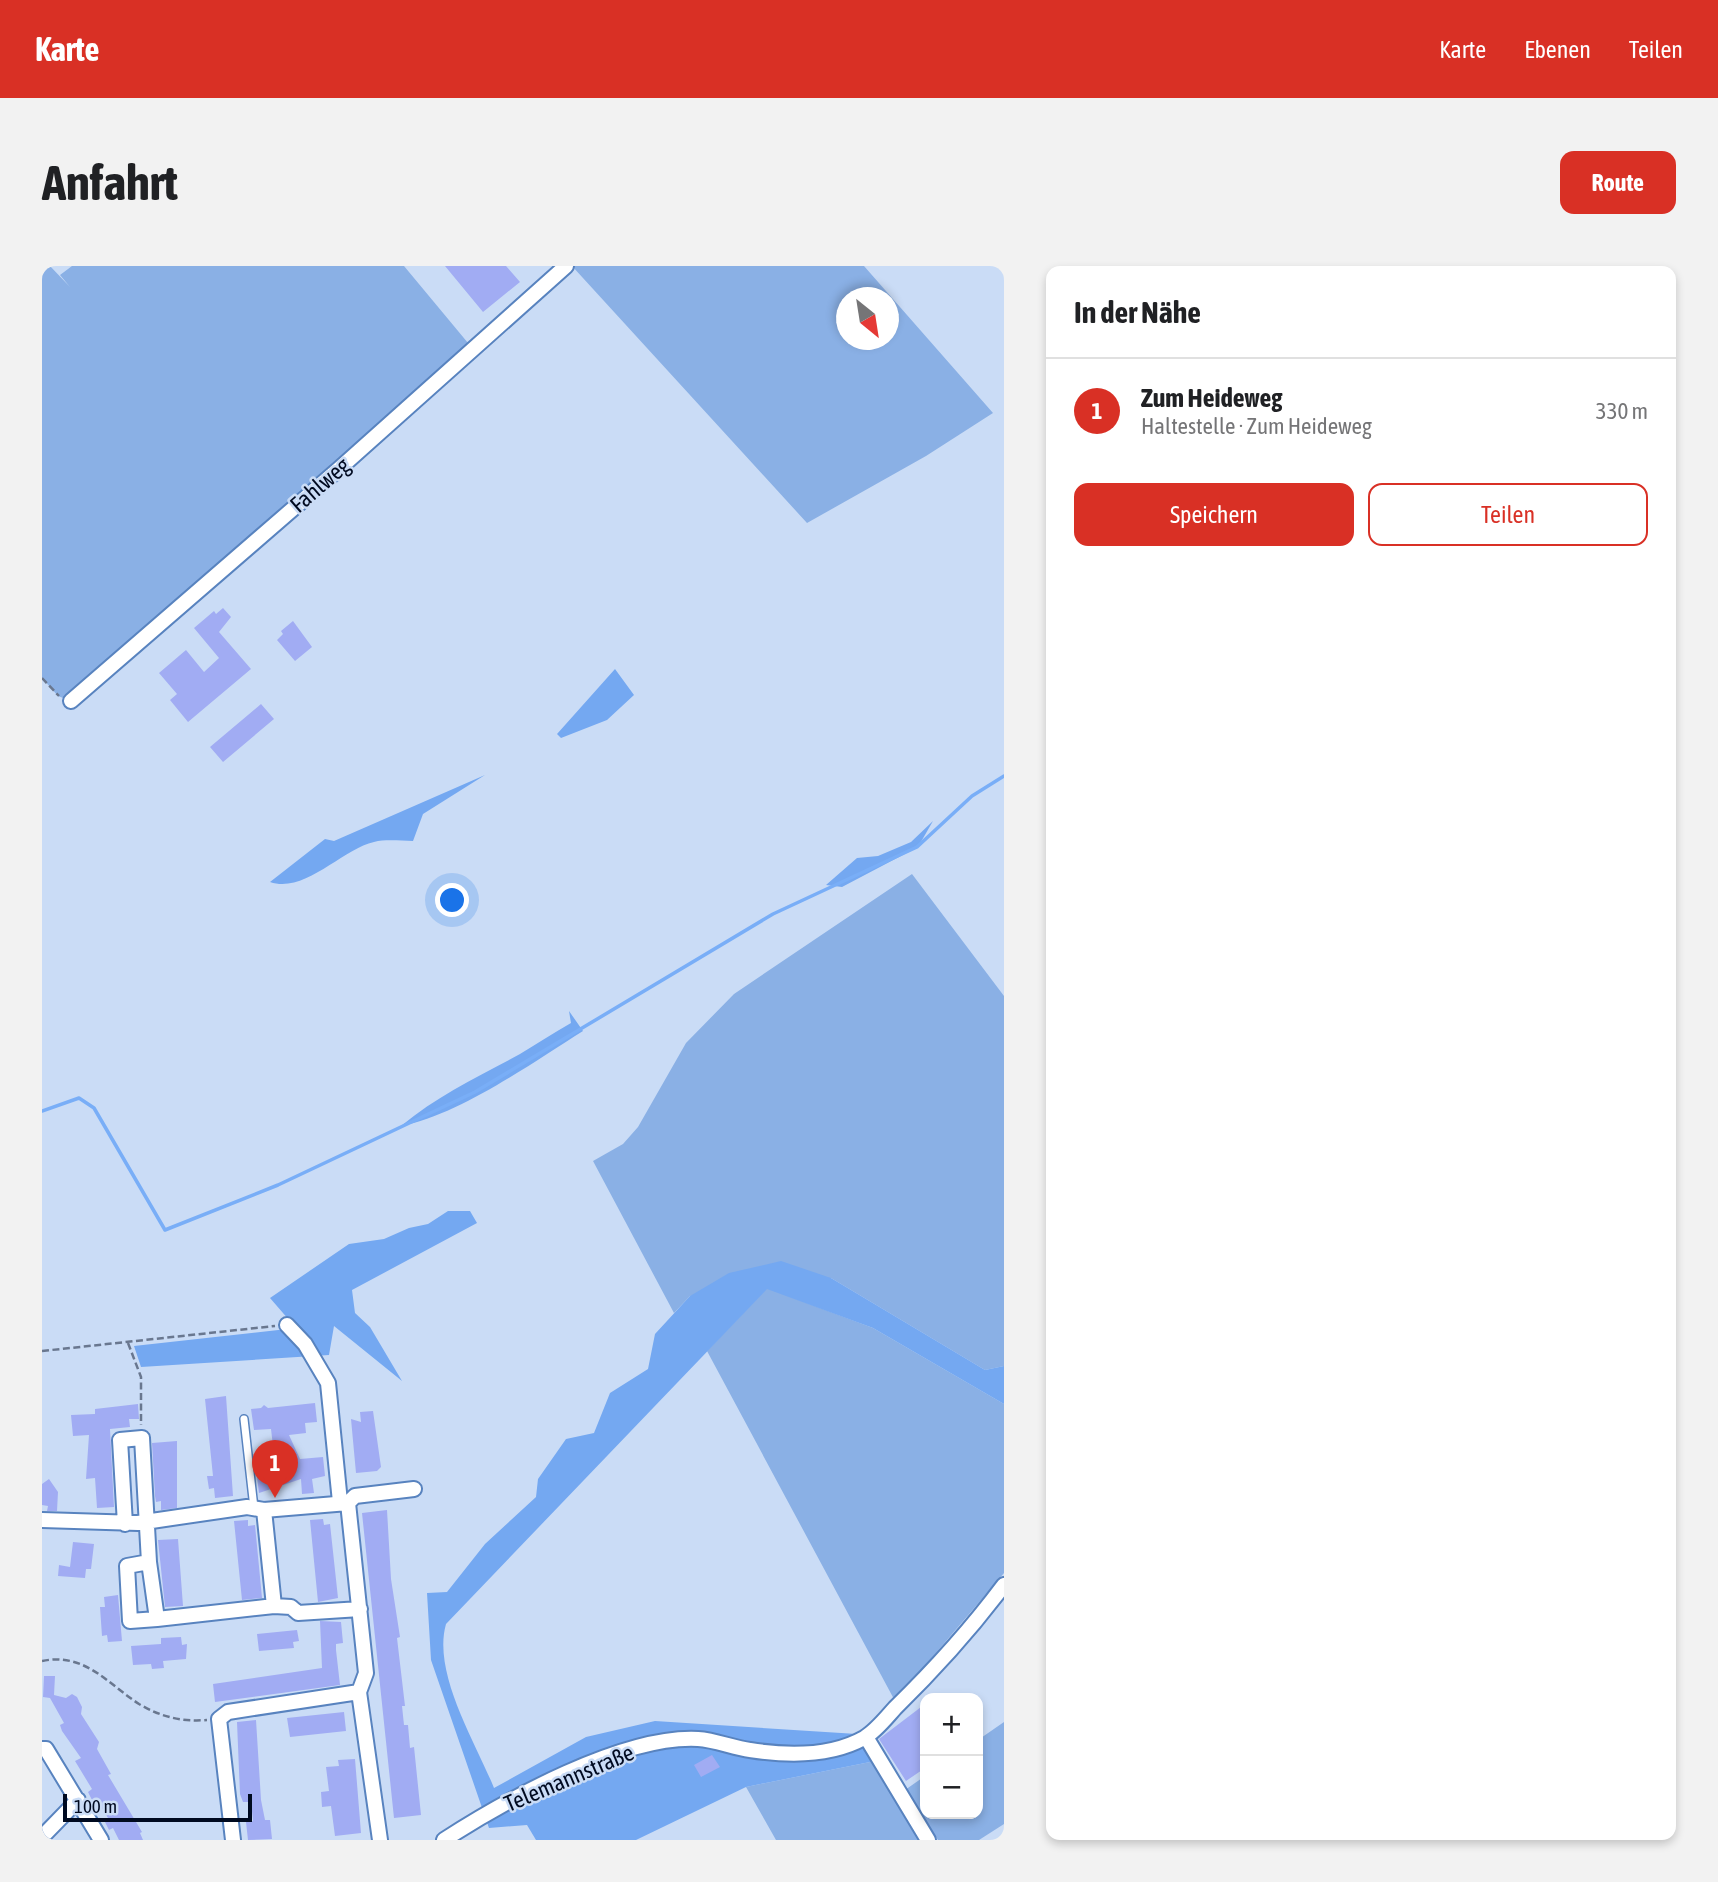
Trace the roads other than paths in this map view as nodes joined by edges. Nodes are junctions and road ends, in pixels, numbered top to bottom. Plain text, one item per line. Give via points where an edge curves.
1 (566, 266) edge
2 (71, 701) road end
3 (287, 1325) road end
4 (244, 1419) dead end
5 (414, 1489) dead end
6 (344, 1503) junction
7 (259, 1509) junction
8 (42, 1520) edge
9 (149, 1521) junction
10 (125, 1524) junction
11 (149, 1562) junction
12 (1004, 1585) edge
13 (274, 1606) junction
14 (360, 1609) junction
15 (157, 1619) junction
16 (359, 1692) junction
17 (866, 1737) junction
18 (42, 1749) edge
19 (78, 1800) junction
20 (42, 1837) edge
21 (101, 1840) edge
22 (233, 1840) edge
23 (380, 1840) edge
24 (444, 1840) edge
25 (928, 1840) edge

1 - 2 street, Fahlweg
3 - 6 street via 328,1383
4 - 7 lane
5 - 6 street via 355,1496
6 - 7 street
6 - 14 street
7 - 9 street
7 - 13 street
8 - 10 street
9 - 10 street
9 - 10 street via 142,1438 120,1440
9 - 11 street
11 - 15 street
11 - 15 street via 127,1566 130,1621
12 - 17 street via 927,1677
13 - 14 street via 291,1607 298,1614
13 - 15 street
14 - 16 street via 366,1673
16 - 22 street via 228,1712 219,1719
16 - 23 street
17 - 24 street, Telemannstraße via 838,1749 805,1755 751,1751 698,1739 653,1744 527,1790
17 - 25 street
18 - 19 street via 58,1764
19 - 20 street
19 - 21 street

